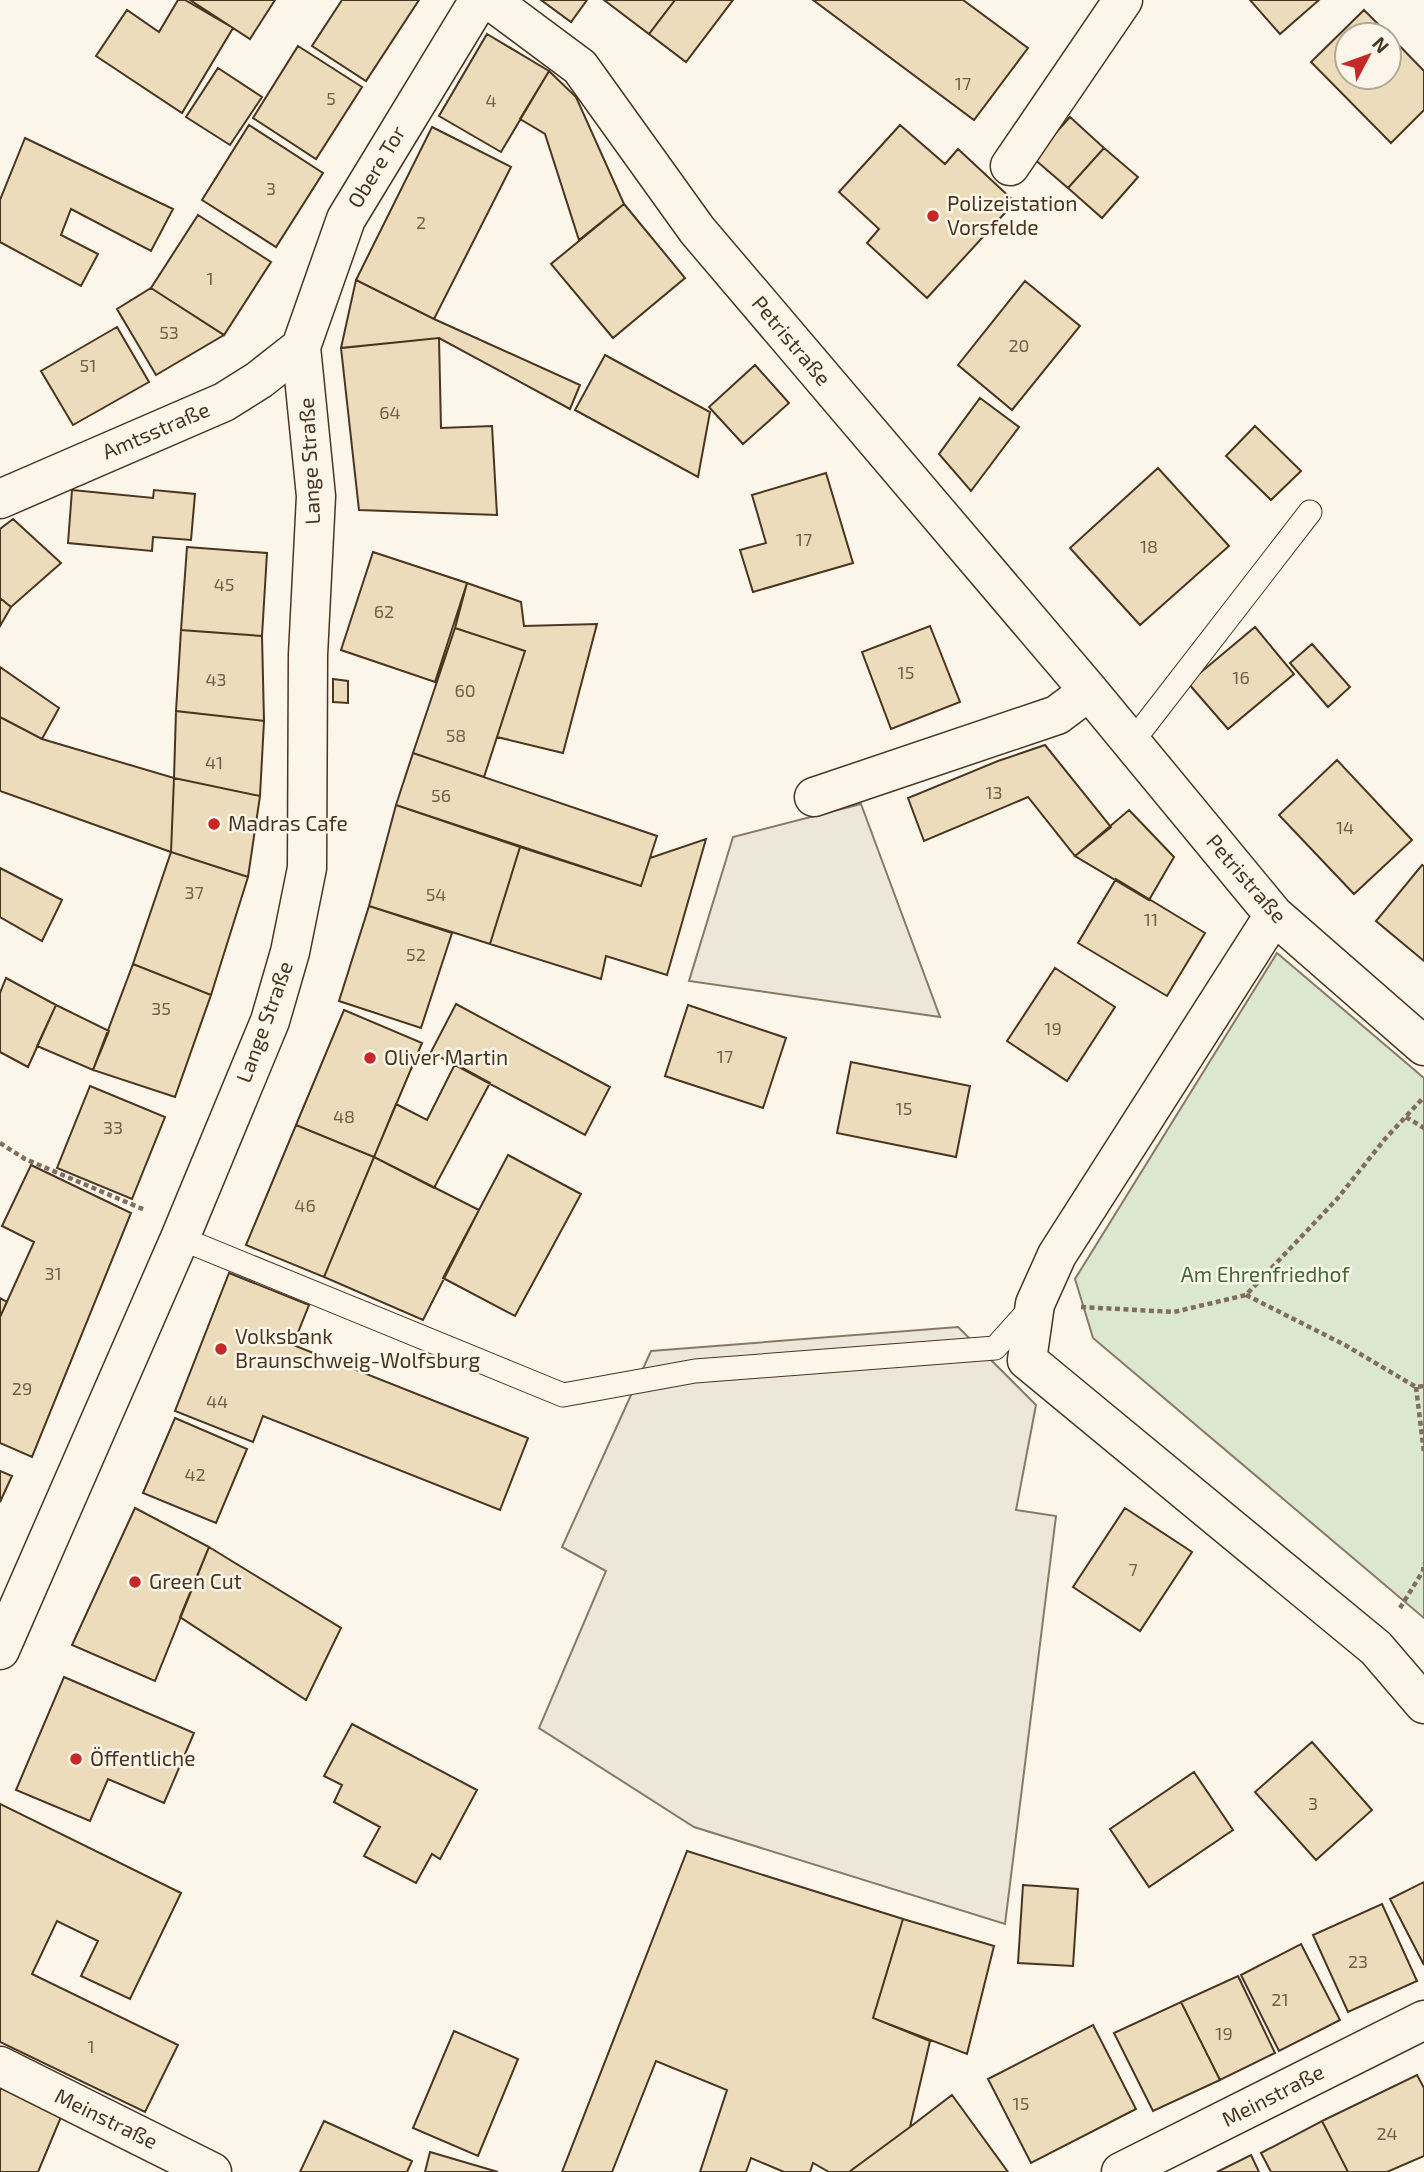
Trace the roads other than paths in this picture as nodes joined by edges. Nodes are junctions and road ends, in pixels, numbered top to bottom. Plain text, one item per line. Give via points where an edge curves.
1 (479, 0) edge
2 (490, 0) edge
3 (1123, 0) edge
4 (1010, 166) dead end
5 (301, 347) junction
6 (0, 499) edge
7 (1310, 512) dead end
8 (1089, 691) junction
9 (1132, 742) junction
10 (814, 797) dead end
11 (1274, 915) junction
12 (1424, 1046) edge
13 (182, 1233) junction
14 (1035, 1304) junction
15 (0, 1650) edge
16 (1424, 1704) edge
17 (1424, 2020) edge
18 (0, 2066) edge
19 (212, 2172) edge
20 (1121, 2172) edge

1 - 5 street, Obere Tor via 346,219
2 - 8 street, Petristraße via 580,66 697,230
3 - 4 street
5 - 6 street, Amtsstraße via 224,402
5 - 13 street, Lange Straße via 316,496 308,655 307,869 270,1021
7 - 9 lane
8 - 9 street, Petristraße
8 - 10 street via 1058,715
9 - 11 street, Petristraße
11 - 12 street, Petristraße
11 - 14 street via 1057,1255
13 - 14 lane via 563,1395 695,1371 995,1348
13 - 15 street, Lange Straße
14 - 16 street via 1027,1360 1376,1648
17 - 20 street, Meinstraße
18 - 19 street, Meinstraße

